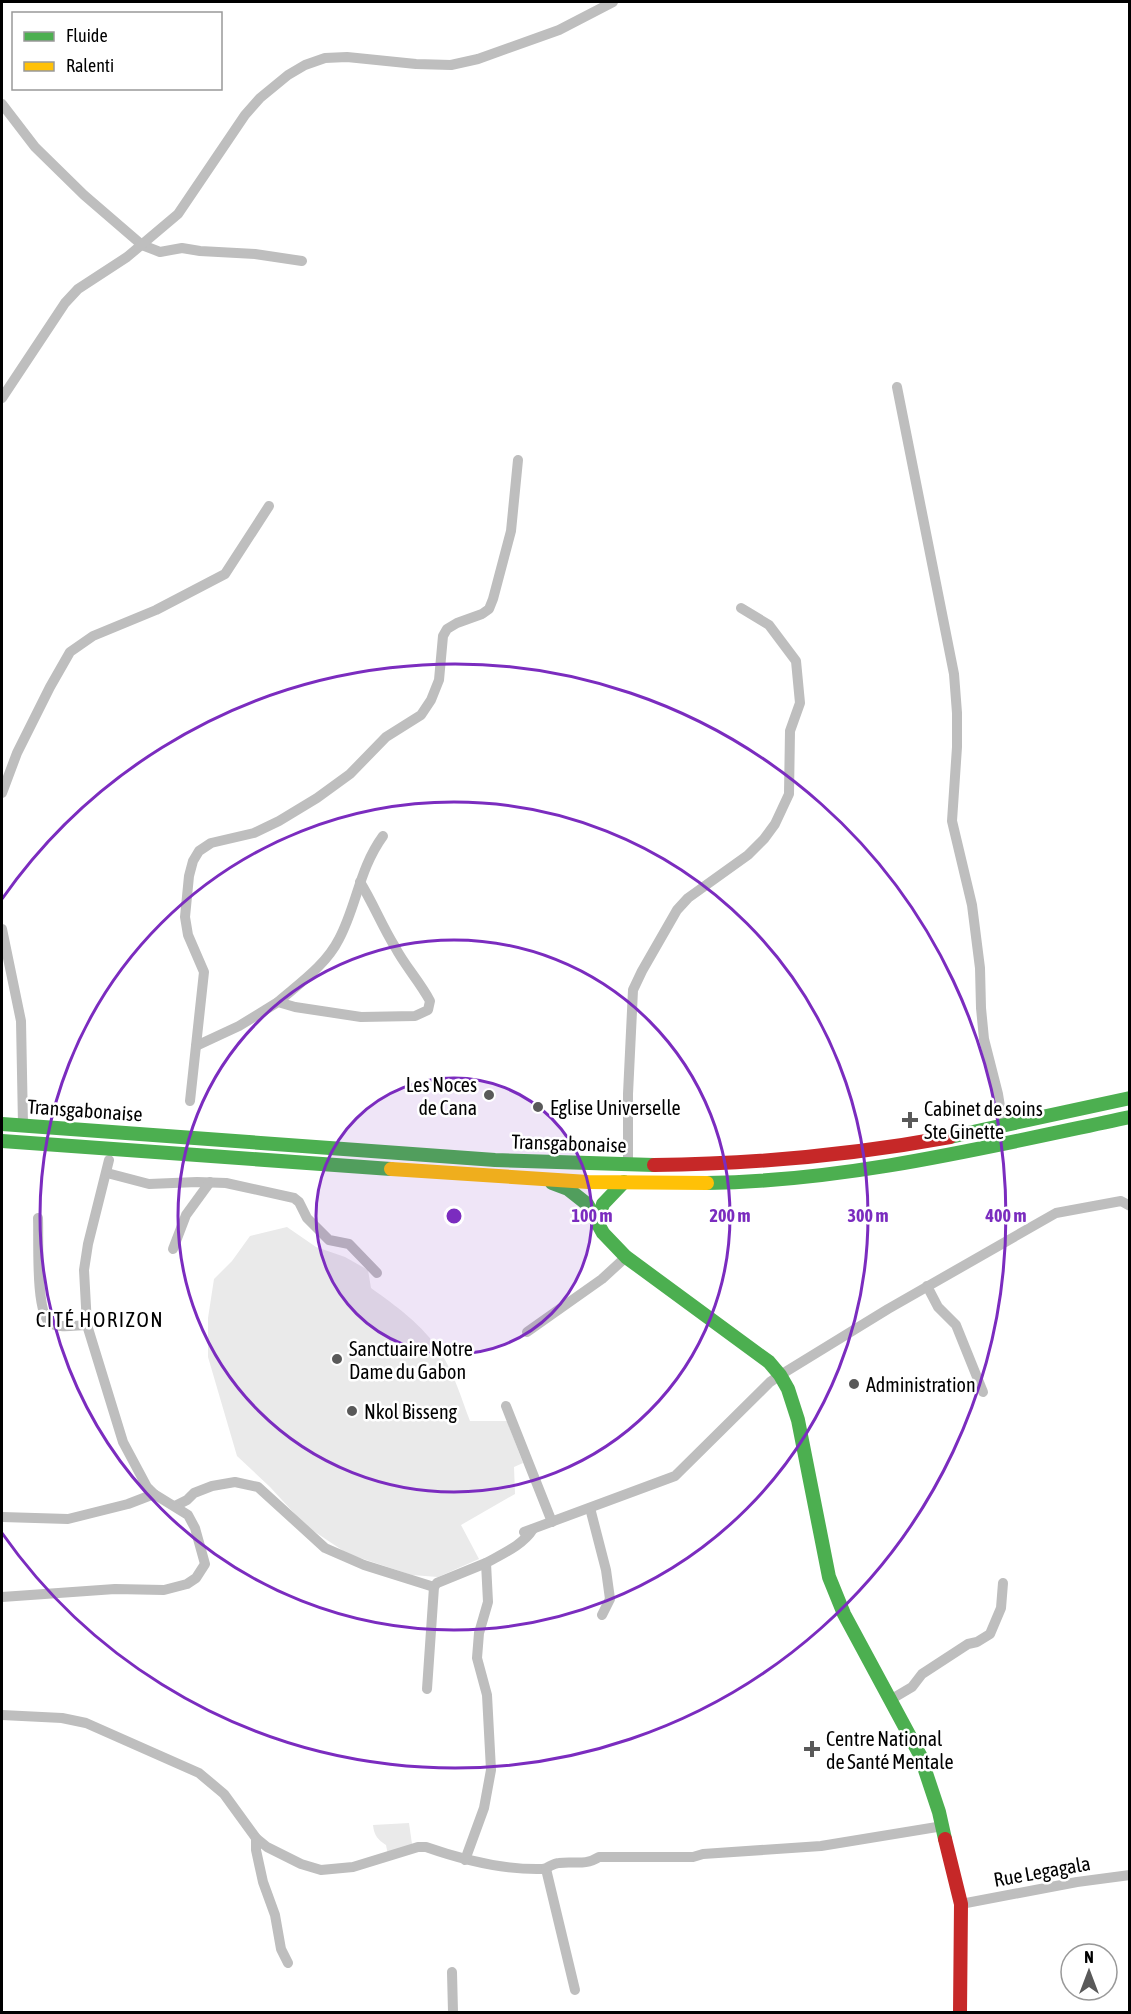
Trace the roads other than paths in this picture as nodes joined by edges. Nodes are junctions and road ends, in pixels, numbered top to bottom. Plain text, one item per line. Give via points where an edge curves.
1 (612, 2) edge
2 (2, 104) edge
3 (142, 245) junction
4 (302, 261) dead end
5 (897, 387) dead end
6 (2, 398) edge
7 (518, 460) dead end
8 (268, 506) dead end
9 (741, 608) dead end
10 (2, 793) edge
11 (383, 836) dead end
12 (360, 882) junction
13 (2, 929) edge
14 (278, 1002) junction
15 (196, 1046) junction
16 (1130, 1098) edge
17 (190, 1101) dead end
18 (1130, 1116) edge
19 (2, 1124) edge
20 (23, 1125) junction
21 (1003, 1125) junction
22 (2, 1141) edge
23 (109, 1160) dead end
24 (628, 1165) junction
25 (107, 1173) junction
26 (542, 1179) junction
27 (210, 1182) junction
28 (624, 1182) junction
29 (1130, 1206) edge
30 (38, 1218) dead end
31 (597, 1223) junction
32 (173, 1249) dead end
33 (627, 1257) junction
34 (377, 1273) dead end
35 (927, 1286) junction
36 (87, 1325) junction
37 (527, 1332) dead end
38 (782, 1374) junction
39 (984, 1392) dead end
40 (506, 1406) dead end
41 (154, 1494) junction
42 (175, 1506) junction
43 (590, 1508) junction
44 (2, 1517) edge
45 (552, 1522) junction
46 (486, 1563) junction
47 (1004, 1583) dead end
48 (434, 1587) junction
49 (2, 1597) edge
50 (602, 1615) dead end
51 (427, 1689) dead end
52 (890, 1700) junction
53 (2, 1715) edge
54 (943, 1826) junction
55 (256, 1838) junction
56 (465, 1860) junction
57 (546, 1869) junction
58 (1130, 1875) edge
59 (961, 1905) junction
60 (288, 1963) dead end
61 (452, 1972) dead end
62 (575, 1990) dead end
63 (453, 2013) edge
64 (960, 2013) edge

1 - 3 street via 559,30 478,59 416,64 347,57 325,58 305,65 260,98 178,214
2 - 3 street via 35,147
3 - 4 street via 160,252 182,248
3 - 6 street via 78,289
5 - 21 street via 954,674 957,747 952,821 972,905 984,1039
7 - 15 street via 511,531 493,599 482,614 447,629 439,680 421,715 386,737 351,774 317,798 254,832 211,843 193,861 185,917 188,935 204,972
8 - 10 street via 225,574 156,610 93,636 70,652 17,753
9 - 24 street via 769,625 796,661 800,703 790,732 789,794 764,839 677,910 633,990
11 - 12 street
12 - 14 street via 340,938 326,960
12 - 14 street via 395,947 425,991 430,1001 428,1010 416,1017 361,1017
13 - 20 street via 21,1021
14 - 15 street
15 - 17 street
16 - 21 main road, Transgabonaise
18 - 28 main road, Transgabonaise via 962,1153 831,1174 749,1181
19 - 20 main road, Transgabonaise
20 - 24 main road, Transgabonaise via 494,1160
21 - 24 main road, Transgabonaise via 832,1156 729,1164
22 - 26 main road, Transgabonaise
23 - 25 street
25 - 27 street via 149,1184
25 - 36 street via 84,1270
26 - 28 main road, Transgabonaise
26 - 31 main road via 578,1196 591,1209
27 - 32 street via 186,1215
27 - 34 street via 294,1198 329,1240 349,1244
28 - 31 main road via 604,1200
29 - 35 street via 1121,1201 1056,1213
30 - 36 street via 43,1315 57,1326
31 - 33 main road
33 - 37 street
33 - 38 main road
35 - 38 street
35 - 39 street via 938,1307 956,1325
36 - 41 street via 117,1429
38 - 43 street via 675,1476
38 - 52 main road via 798,1420 829,1577 844,1614
40 - 45 street
41 - 42 street
41 - 44 street via 68,1519
42 - 48 street via 213,1486 235,1482 258,1487 325,1548
42 - 49 street via 188,1515 205,1558 200,1573 187,1584 164,1590 115,1589
43 - 45 street
43 - 50 street via 610,1599
45 - 46 street via 528,1530 529,1536
46 - 48 street
46 - 56 street via 488,1602 477,1658 487,1695 491,1770 484,1808
47 - 52 street via 1001,1608 990,1634 922,1674 912,1687
48 - 51 street
52 - 54 main road via 920,1755
53 - 55 street via 62,1718 86,1724 199,1773 224,1794
54 - 57 street via 821,1846 693,1857 599,1857 589,1864 556,1863
54 - 59 main road
55 - 56 street via 301,1864 321,1870 353,1867 418,1847
55 - 60 street via 265,1888
56 - 57 street
57 - 62 street
58 - 59 street, Rue Legagala
59 - 64 main road
61 - 63 street

